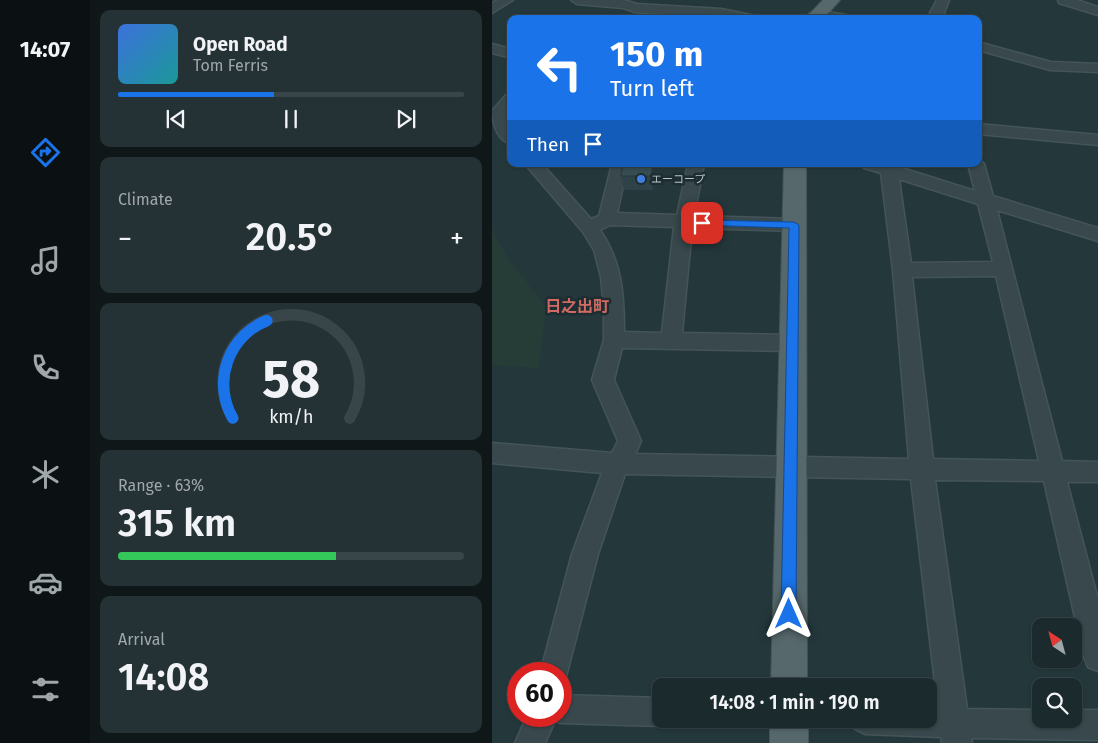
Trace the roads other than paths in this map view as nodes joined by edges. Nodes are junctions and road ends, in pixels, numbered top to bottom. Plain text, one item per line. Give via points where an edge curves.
1 (507, 0) edge
2 (577, 0) edge
3 (832, 0) edge
4 (943, 0) edge
5 (1064, 0) edge
6 (629, 4) edge
7 (492, 9) edge
8 (1098, 11) edge
9 (622, 15) edge
10 (711, 15) edge
11 (816, 15) edge
12 (937, 15) edge
13 (982, 47) edge
14 (492, 48) edge
15 (507, 53) edge
16 (1098, 68) edge
17 (507, 103) edge
18 (507, 129) edge
19 (982, 129) edge
20 (1098, 140) edge
21 (536, 167) edge
22 (619, 167) edge
23 (695, 167) edge
24 (794, 167) edge
25 (879, 167) edge
26 (977, 167) edge
27 (984, 200) junction
28 (607, 219) junction
29 (684, 222) junction
30 (794, 225) junction
31 (589, 228) junction
32 (1098, 235) edge
33 (1004, 269) junction
34 (902, 270) junction
35 (614, 340) junction
36 (672, 341) junction
37 (792, 343) junction
38 (492, 453) edge
39 (617, 464) junction
40 (790, 468) junction
41 (922, 469) junction
42 (1053, 472) junction
43 (1098, 472) edge
44 (1098, 657) edge
45 (557, 662) edge
46 (788, 678) edge
47 (572, 709) edge
48 (652, 712) edge
49 (1098, 725) edge
50 (537, 727) edge
51 (789, 728) edge
52 (924, 728) edge
53 (956, 733) edge
54 (530, 743) edge
55 (789, 743) edge

1 - 7 street
2 - 6 street
3 - 11 main road
4 - 12 street
5 - 8 street
6 - 9 street
6 - 10 street
13 - 16 street via 1050,66
14 - 15 street
17 - 18 street via 499,112
19 - 20 street
21 - 31 street
22 - 28 street
23 - 29 street
24 - 30 main road
25 - 27 street
25 - 34 street
26 - 27 street
27 - 32 street
27 - 33 street
28 - 29 street
28 - 31 street
29 - 30 street
29 - 36 street
30 - 37 main road
31 - 35 street via 603,249 611,277
33 - 34 street
33 - 42 street
34 - 41 street
35 - 36 street
35 - 39 street via 603,380 630,441
36 - 37 street
37 - 40 main road
38 - 39 street
39 - 40 street
39 - 45 street via 588,544
40 - 41 street
40 - 46 main road
41 - 42 street
41 - 53 street
42 - 43 street
42 - 44 street
47 - 48 street
49 - 53 street
50 - 54 street
51 - 55 main road
52 - 53 street

